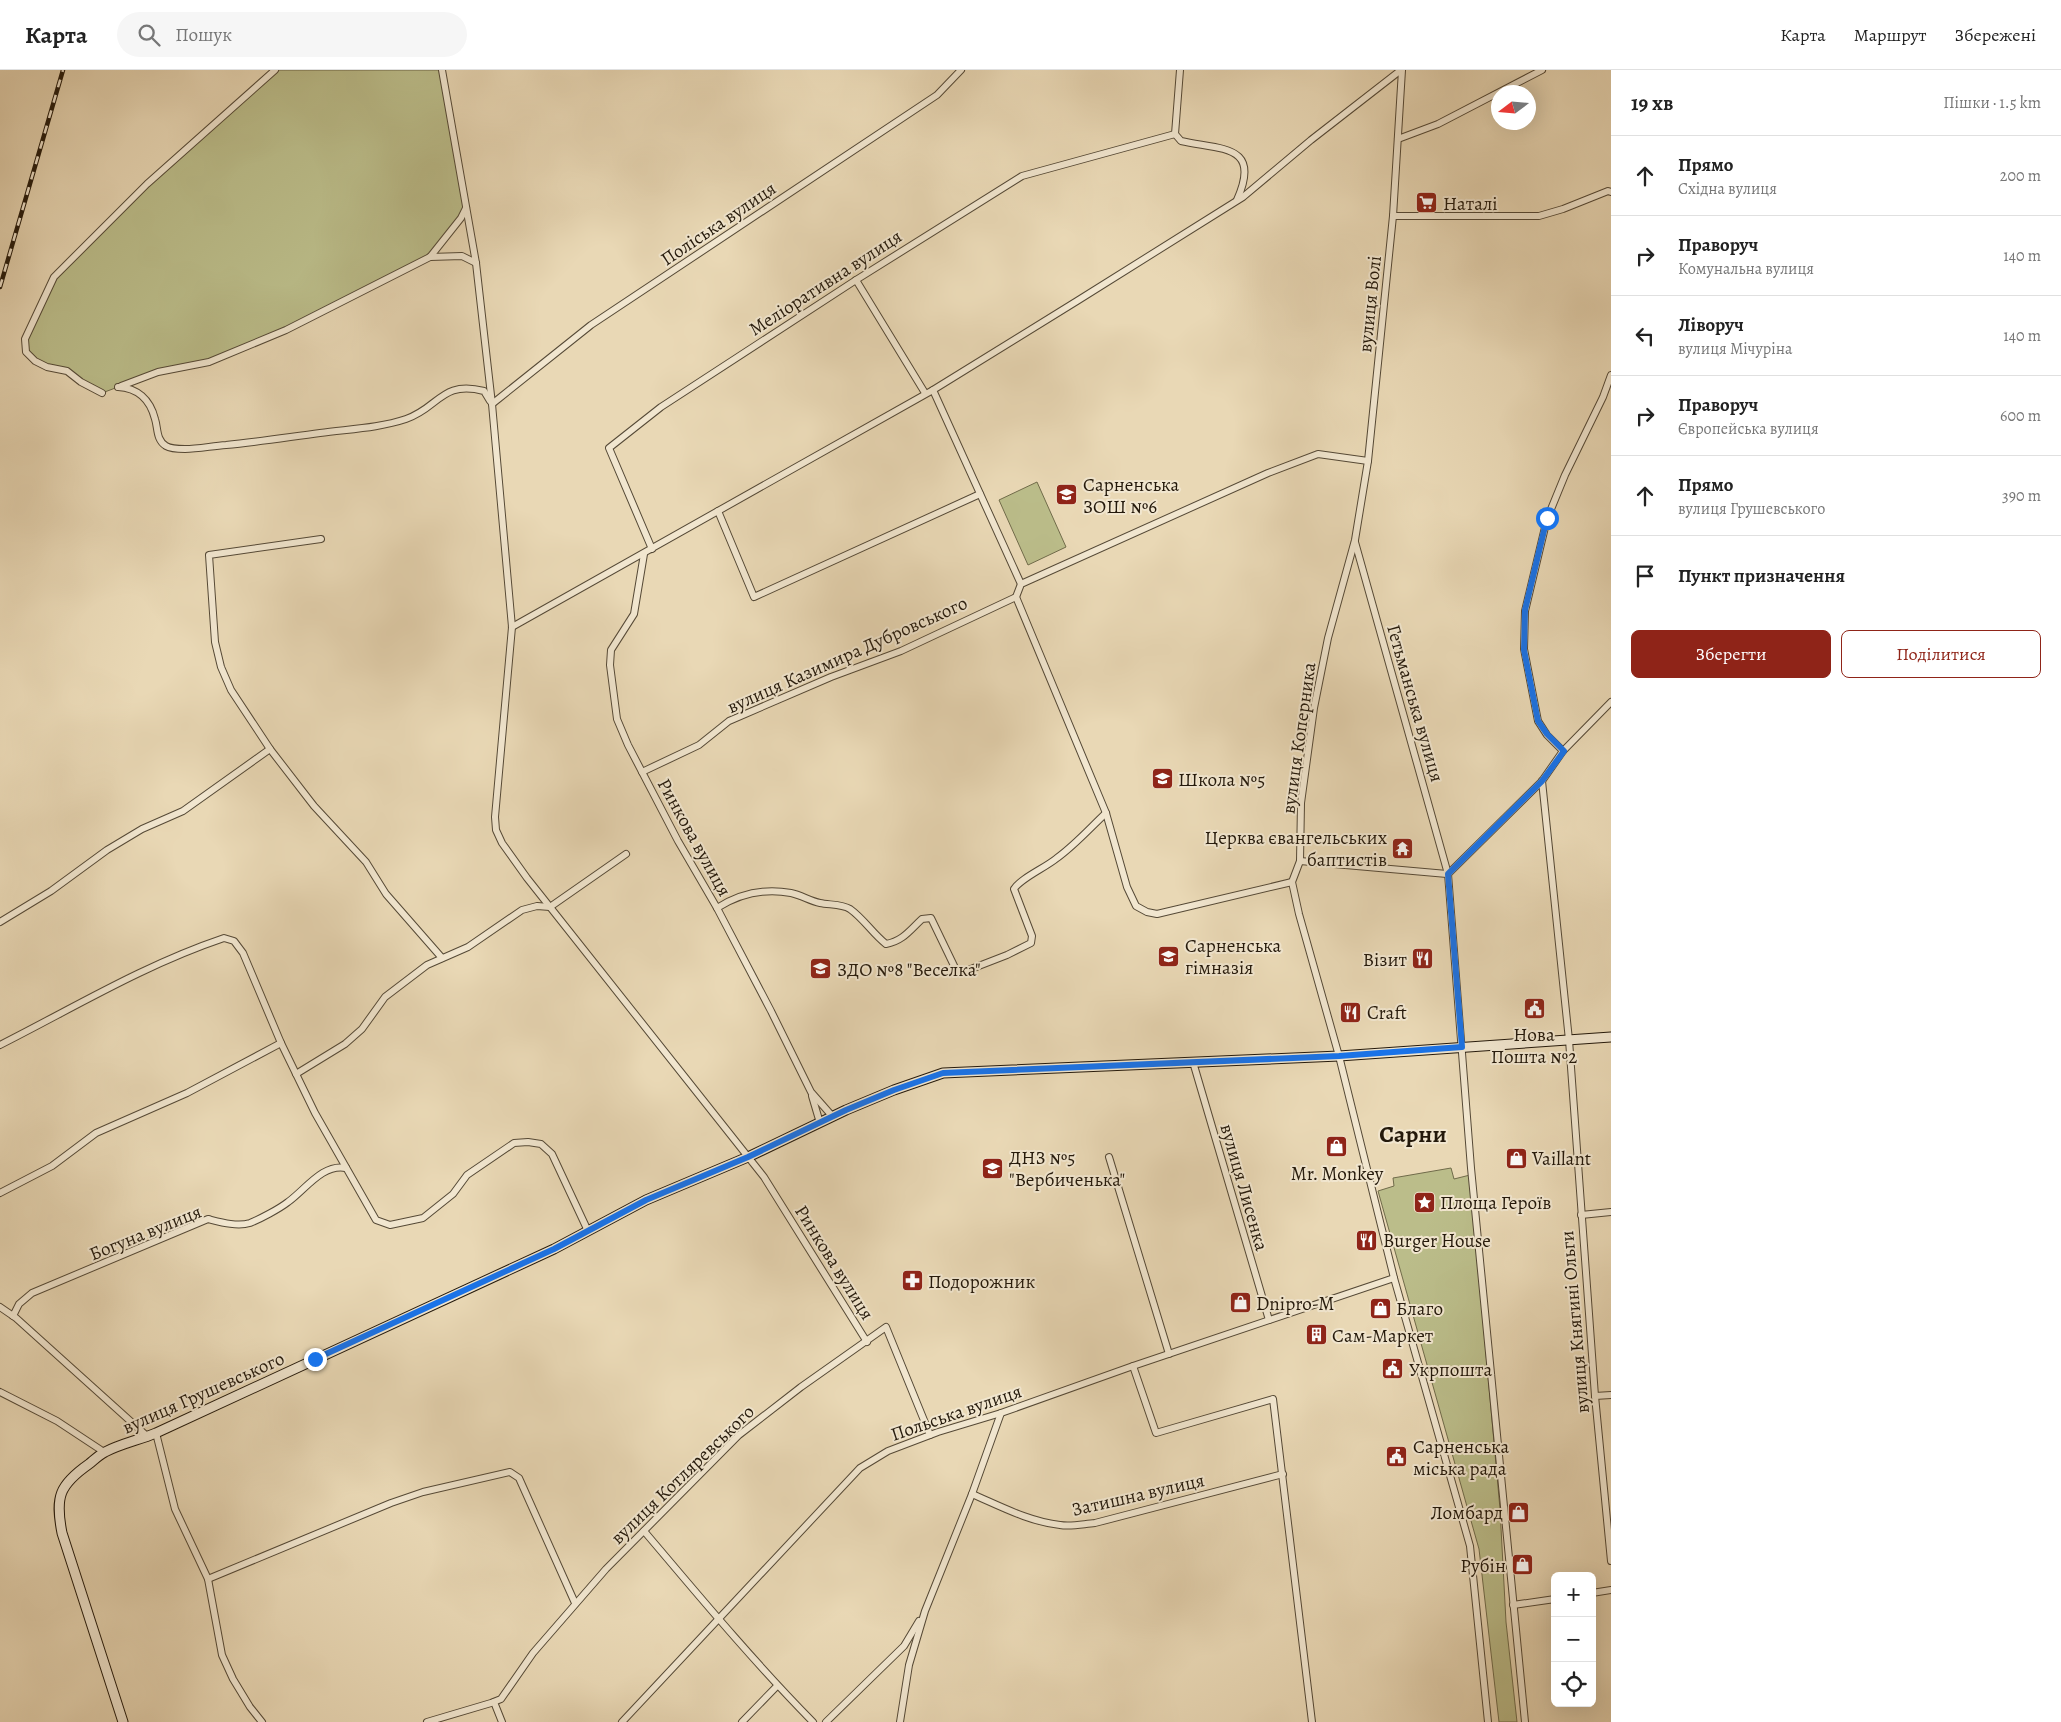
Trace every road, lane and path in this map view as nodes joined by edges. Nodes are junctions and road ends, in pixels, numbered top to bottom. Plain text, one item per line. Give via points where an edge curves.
1 (276, 70) edge
2 (442, 70) edge
3 (961, 70) edge
4 (1180, 70) edge
5 (1402, 70) edge
6 (1542, 70) edge
7 (1175, 134) junction
8 (1398, 140) junction
9 (1611, 192) edge
10 (1236, 201) junction
11 (466, 206) junction
12 (1393, 216) junction
13 (430, 257) junction
14 (476, 263) junction
15 (856, 280) junction
16 (1611, 374) edge
17 (933, 390) junction
18 (102, 393) dead end
19 (925, 393) junction
20 (492, 404) junction
21 (1368, 461) junction
22 (980, 494) junction
23 (718, 511) junction
24 (320, 540) dead end
25 (1355, 540) junction
26 (652, 549) junction
27 (644, 554) junction
28 (1021, 584) junction
29 (1016, 597) junction
30 (512, 627) junction
31 (1611, 702) edge
32 (270, 749) junction
33 (1564, 751) junction
34 (642, 772) junction
35 (1542, 781) junction
36 (1106, 813) junction
37 (626, 854) dead end
38 (1300, 861) junction
39 (1447, 874) junction
40 (1292, 882) junction
41 (550, 906) junction
42 (716, 908) junction
43 (0, 922) edge
44 (442, 958) junction
45 (1611, 1037) edge
46 (1569, 1040) junction
47 (281, 1043) junction
48 (0, 1045) edge
49 (1462, 1047) junction
50 (1339, 1056) junction
51 (1193, 1062) junction
52 (296, 1074) junction
53 (811, 1092) junction
54 (833, 1117) junction
55 (820, 1123) junction
56 (748, 1157) junction
57 (1109, 1157) dead end
58 (346, 1168) junction
59 (0, 1193) edge
60 (1611, 1212) edge
61 (1581, 1215) junction
62 (588, 1231) junction
63 (1394, 1278) junction
64 (0, 1307) edge
65 (13, 1316) junction
66 (1269, 1320) junction
67 (867, 1342) junction
68 (1169, 1354) junction
69 (1133, 1366) junction
70 (0, 1392) edge
71 (1611, 1395) edge
72 (1595, 1396) junction
73 (1001, 1413) junction
74 (152, 1435) junction
75 (930, 1435) junction
76 (104, 1452) junction
77 (1283, 1474) junction
78 (972, 1494) junction
79 (644, 1530) junction
80 (1611, 1561) edge
81 (208, 1579) junction
82 (1611, 1590) edge
83 (1596, 1592) edge
84 (1551, 1600) edge
85 (575, 1604) junction
86 (1512, 1605) junction
87 (925, 1611) junction
88 (719, 1620) junction
89 (777, 1686) junction
90 (494, 1702) junction
91 (123, 1722) edge
92 (262, 1722) edge
93 (427, 1722) edge
94 (502, 1722) edge
95 (622, 1722) edge
96 (742, 1722) edge
97 (813, 1722) edge
98 (826, 1722) edge
99 (900, 1722) edge
100 (1312, 1722) edge
101 (1488, 1722) edge
102 (1525, 1722) edge

1 - 18 street via 147,184 54,277 25,339 26,352 46,367 67,371
2 - 11 street, Ринкова вулиця
3 - 20 street, Поліська вулиця via 937,95 591,325
4 - 7 street
5 - 8 street, вулиця Волі
5 - 10 street
6 - 8 street via 1438,124
7 - 10 street via 1181,141 1235,152 1245,177
7 - 15 street, Меліоративна вулиця via 1022,176
8 - 12 street, вулиця Волі
9 - 12 street via 1591,196 1539,216
10 - 17 street
11 - 13 street via 461,218
11 - 14 street, Ринкова вулиця
12 - 21 street, вулиця Волі
13 - 14 street via 462,256
13 - 20 street via 286,330 209,362 158,372 118,387 136,390 155,418 161,441 173,449 387,424 408,419 457,388 471,387 484,391
14 - 20 street, Ринкова вулиця
15 - 19 street
15 - 26 street, Меліоративна вулиця via 661,407 609,448
16 - 33 street via 1547,518 1525,610 1524,650 1538,721
17 - 19 street
17 - 22 street
19 - 23 street
20 - 30 street, Ринкова вулиця
21 - 25 street, вулиця Волі
21 - 28 street via 1318,454 1268,473
22 - 23 street via 754,597
22 - 28 street
23 - 26 street
24 - 32 street via 209,555 214,627 221,667 231,690
25 - 38 street, вулиця Коперника via 1328,638 1314,708 1301,803
25 - 39 street, Гетьманська вулиця
26 - 27 street
27 - 30 street
27 - 34 street, Ринкова вулиця via 634,614 611,650 610,665 617,719
28 - 29 street
29 - 34 street, вулиця Казимира Дубровського via 901,652 831,677 729,721 700,745
29 - 36 street
30 - 41 street, Ринкова вулиця via 496,830 502,843
31 - 33 street
32 - 43 street via 183,811 142,829 107,850 51,891
32 - 44 street via 314,806 366,862 386,894
33 - 35 street
34 - 42 street, Ринкова вулиця
35 - 39 street
35 - 46 street, вулиця Княгині Ольги
36 - 40 street via 1127,887 1136,906 1146,912 1158,914
36 - 42 street via 1059,857 1018,882 1014,889 1032,936 1030,943 958,974 931,918 922,919 905,936 886,944 848,907 819,903 792,894 771,891 749,893
37 - 41 street
38 - 39 street
38 - 40 street, вулиця Коперника
39 - 49 street, Гетьманська вулиця
40 - 50 street
41 - 44 street via 522,910 468,947
41 - 56 street, Ринкова вулиця
42 - 53 street, Ринкова вулиця via 772,1011
44 - 52 street via 427,965 385,997 362,1029 345,1044
45 - 46 main road, вулиця Грушевського
46 - 49 main road, вулиця Грушевського
46 - 61 street, вулиця Княгині Ольги
47 - 48 street via 243,953 234,941 224,938 90,996
47 - 52 street
47 - 59 street via 187,1093 96,1133 52,1166
49 - 50 main road, вулиця Грушевського
49 - 86 street, Гетьманська вулиця
50 - 51 main road, вулиця Грушевського
50 - 63 street
51 - 54 main road, вулиця Грушевського via 943,1073
51 - 66 street, вулиця Лисенка
52 - 58 street
53 - 54 street, Ринкова вулиця
53 - 55 street
54 - 55 main road, вулиця Грушевського
55 - 56 main road, вулиця Грушевського
56 - 62 main road, вулиця Грушевського via 646,1200
56 - 67 street, Ринкова вулиця via 764,1177
57 - 68 street
58 - 62 street via 376,1220 390,1225 403,1224 423,1218 453,1194 467,1176 514,1143 540,1144 552,1154
58 - 65 street, Богуна вулиця via 331,1169 288,1202 250,1223 234,1224 208,1219 32,1293 19,1304
60 - 61 street
61 - 72 street, вулиця Княгині Ольги
62 - 74 main road, вулиця Грушевського
63 - 66 street, Польська вулиця
63 - 101 street via 1470,1546
64 - 65 street
65 - 74 street
66 - 68 street, Польська вулиця
67 - 75 street, Ринкова вулиця via 886,1327
67 - 79 street, вулиця Котляревського via 739,1435
68 - 69 street, Польська вулиця
69 - 73 street, Польська вулиця
69 - 77 street via 1156,1433 1273,1399
70 - 76 street via 57,1421
71 - 72 street
72 - 80 street, вулиця Княгині Ольги
73 - 75 street, Польська вулиця
73 - 78 street
74 - 76 main road, вулиця Грушевського
74 - 81 street via 175,1509
75 - 88 street, Польська вулиця via 888,1451 860,1468
76 - 91 main road, вулиця Грушевського via 75,1473 65,1485 58,1507 70,1563
77 - 78 street, Затишна вулиця via 1095,1523 1061,1526
77 - 100 street
78 - 87 street
79 - 85 street, вулиця Котляревського
79 - 88 street
81 - 85 street via 391,1503 423,1492 510,1472 519,1478
81 - 92 street via 222,1655 233,1679
82 - 83 street
84 - 86 street
85 - 90 street, вулиця Котляревського via 533,1652 501,1698
86 - 102 street, Гетьманська вулиця
87 - 98 street via 904,1646
87 - 99 street via 909,1665
88 - 89 street
88 - 95 street, Польська вулиця
89 - 96 street
89 - 97 street
90 - 93 street
90 - 94 street

